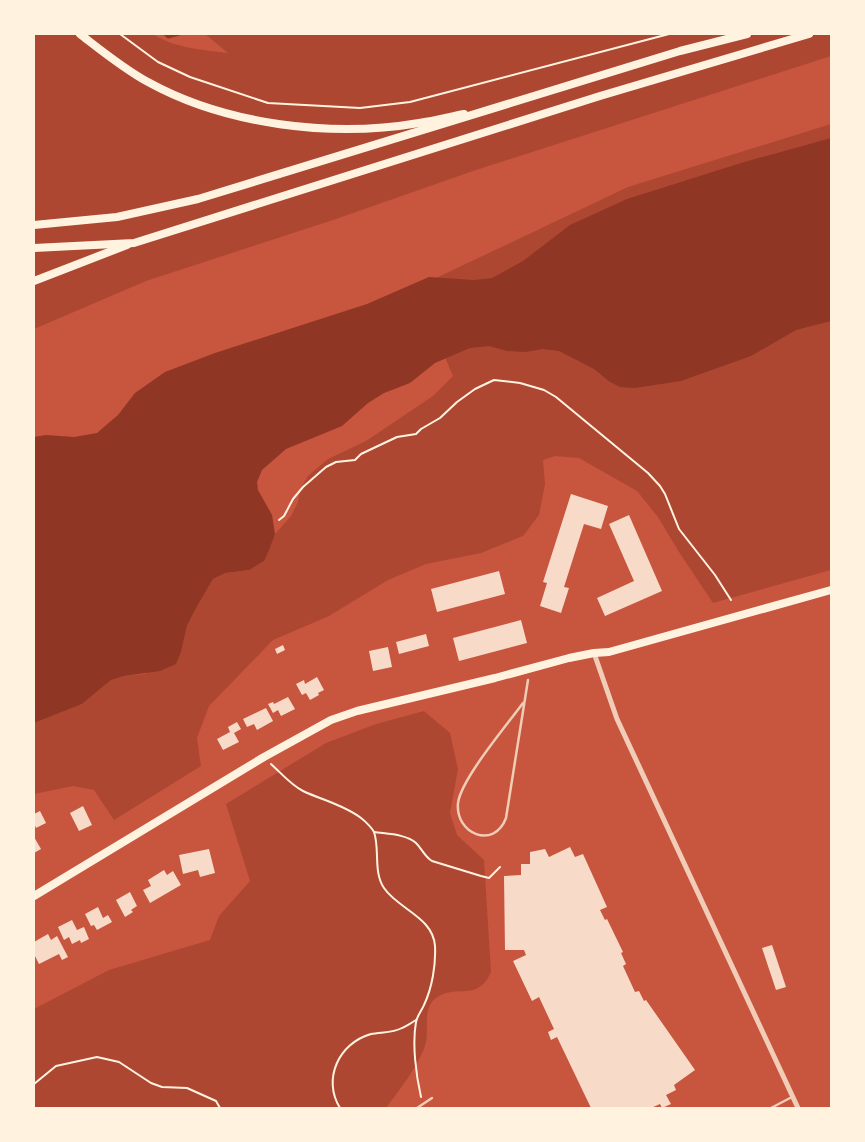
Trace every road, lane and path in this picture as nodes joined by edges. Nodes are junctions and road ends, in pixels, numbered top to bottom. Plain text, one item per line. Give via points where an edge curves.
1 (80, 34) edge
2 (120, 34) edge
3 (669, 34) edge
4 (747, 34) edge
5 (809, 34) edge
6 (512, 103) junction
7 (34, 225) edge
8 (134, 242) junction
9 (34, 248) edge
10 (34, 281) edge
11 (279, 520) dead end
12 (831, 590) edge
13 (731, 600) dead end
14 (594, 653) junction
15 (528, 680) dead end
16 (523, 703) junction
17 (264, 757) junction
18 (374, 832) junction
19 (500, 868) dead end
20 (34, 896) edge
21 (416, 1020) junction
22 (34, 1084) edge
23 (792, 1097) junction
24 (432, 1098) dead end
25 (422, 1104) junction
26 (220, 1108) edge
27 (340, 1108) edge
28 (417, 1108) edge
29 (771, 1108) edge
30 (798, 1108) edge

1 - 6 main road via 159,88 234,116 263,122 340,128 383,127
2 - 3 path via 158,62 190,77 268,103 360,108 410,102
4 - 6 main road via 680,51
5 - 8 main road
6 - 7 main road via 184,203 117,217
8 - 9 main road
8 - 10 main road
11 - 13 path via 292,499 326,467 336,462 355,460 397,437 416,434 469,393 494,380 520,382 556,397 648,473 665,494 679,529
12 - 14 main road via 609,652
14 - 17 main road via 357,711 331,720
14 - 23 street via 617,719
15 - 16 lane
16 - 16 lane via 503,827 484,836 474,834 459,815 462,790
17 - 18 path via 302,791 330,801 361,818
17 - 20 main road
18 - 19 path via 410,838 432,861 481,876 489,878
18 - 21 path via 383,886 391,898 429,928 435,944 431,986
21 - 25 path via 415,1056
21 - 27 path via 401,1029 370,1034 345,1051 332,1074 333,1095
22 - 26 path via 56,1066 97,1057 119,1062 150,1083 187,1088 216,1102
23 - 29 lane
23 - 30 street
24 - 25 lane
25 - 28 lane

